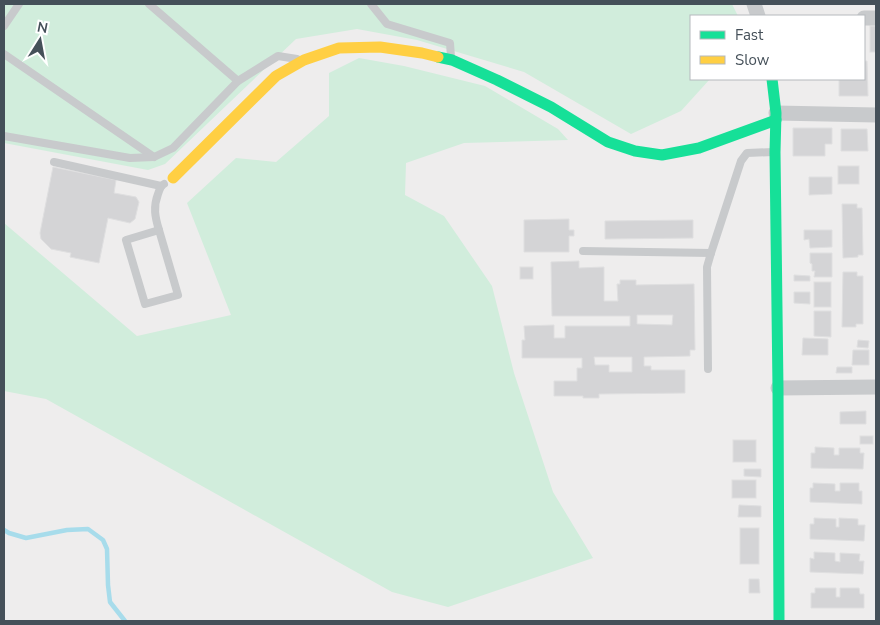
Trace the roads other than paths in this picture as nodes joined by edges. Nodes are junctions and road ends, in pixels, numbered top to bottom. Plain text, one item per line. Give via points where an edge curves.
1 (19, 4) edge
2 (148, 4) edge
3 (371, 4) edge
4 (4, 26) edge
5 (4, 54) edge
6 (304, 60) junction
7 (452, 60) junction
8 (772, 80) edge
9 (238, 81) junction
10 (876, 115) edge
11 (776, 116) junction
12 (4, 136) edge
13 (775, 152) junction
14 (154, 157) junction
15 (54, 162) dead end
16 (173, 178) joint
17 (161, 186) junction
18 (159, 230) junction
19 (583, 251) dead end
20 (711, 253) junction
21 (708, 369) dead end
22 (876, 387) edge
23 (778, 388) junction
24 (779, 621) edge

1 - 4 lane
2 - 9 lane
3 - 7 lane via 387,24 450,43
5 - 14 lane
6 - 7 street via 340,48 380,47
6 - 9 lane via 278,56
6 - 16 street via 276,76
7 - 11 street via 551,107 608,142 635,151 662,155 699,148
8 - 11 street
9 - 14 lane via 173,148
10 - 11 street
11 - 13 street
12 - 14 lane via 130,158
13 - 20 lane via 747,153 741,161
13 - 23 street
15 - 17 lane
16 - 17 lane
17 - 18 lane via 155,201
18 - 18 lane via 178,295 145,304 126,240
19 - 20 lane
20 - 21 lane via 707,267
22 - 23 street
23 - 24 street

